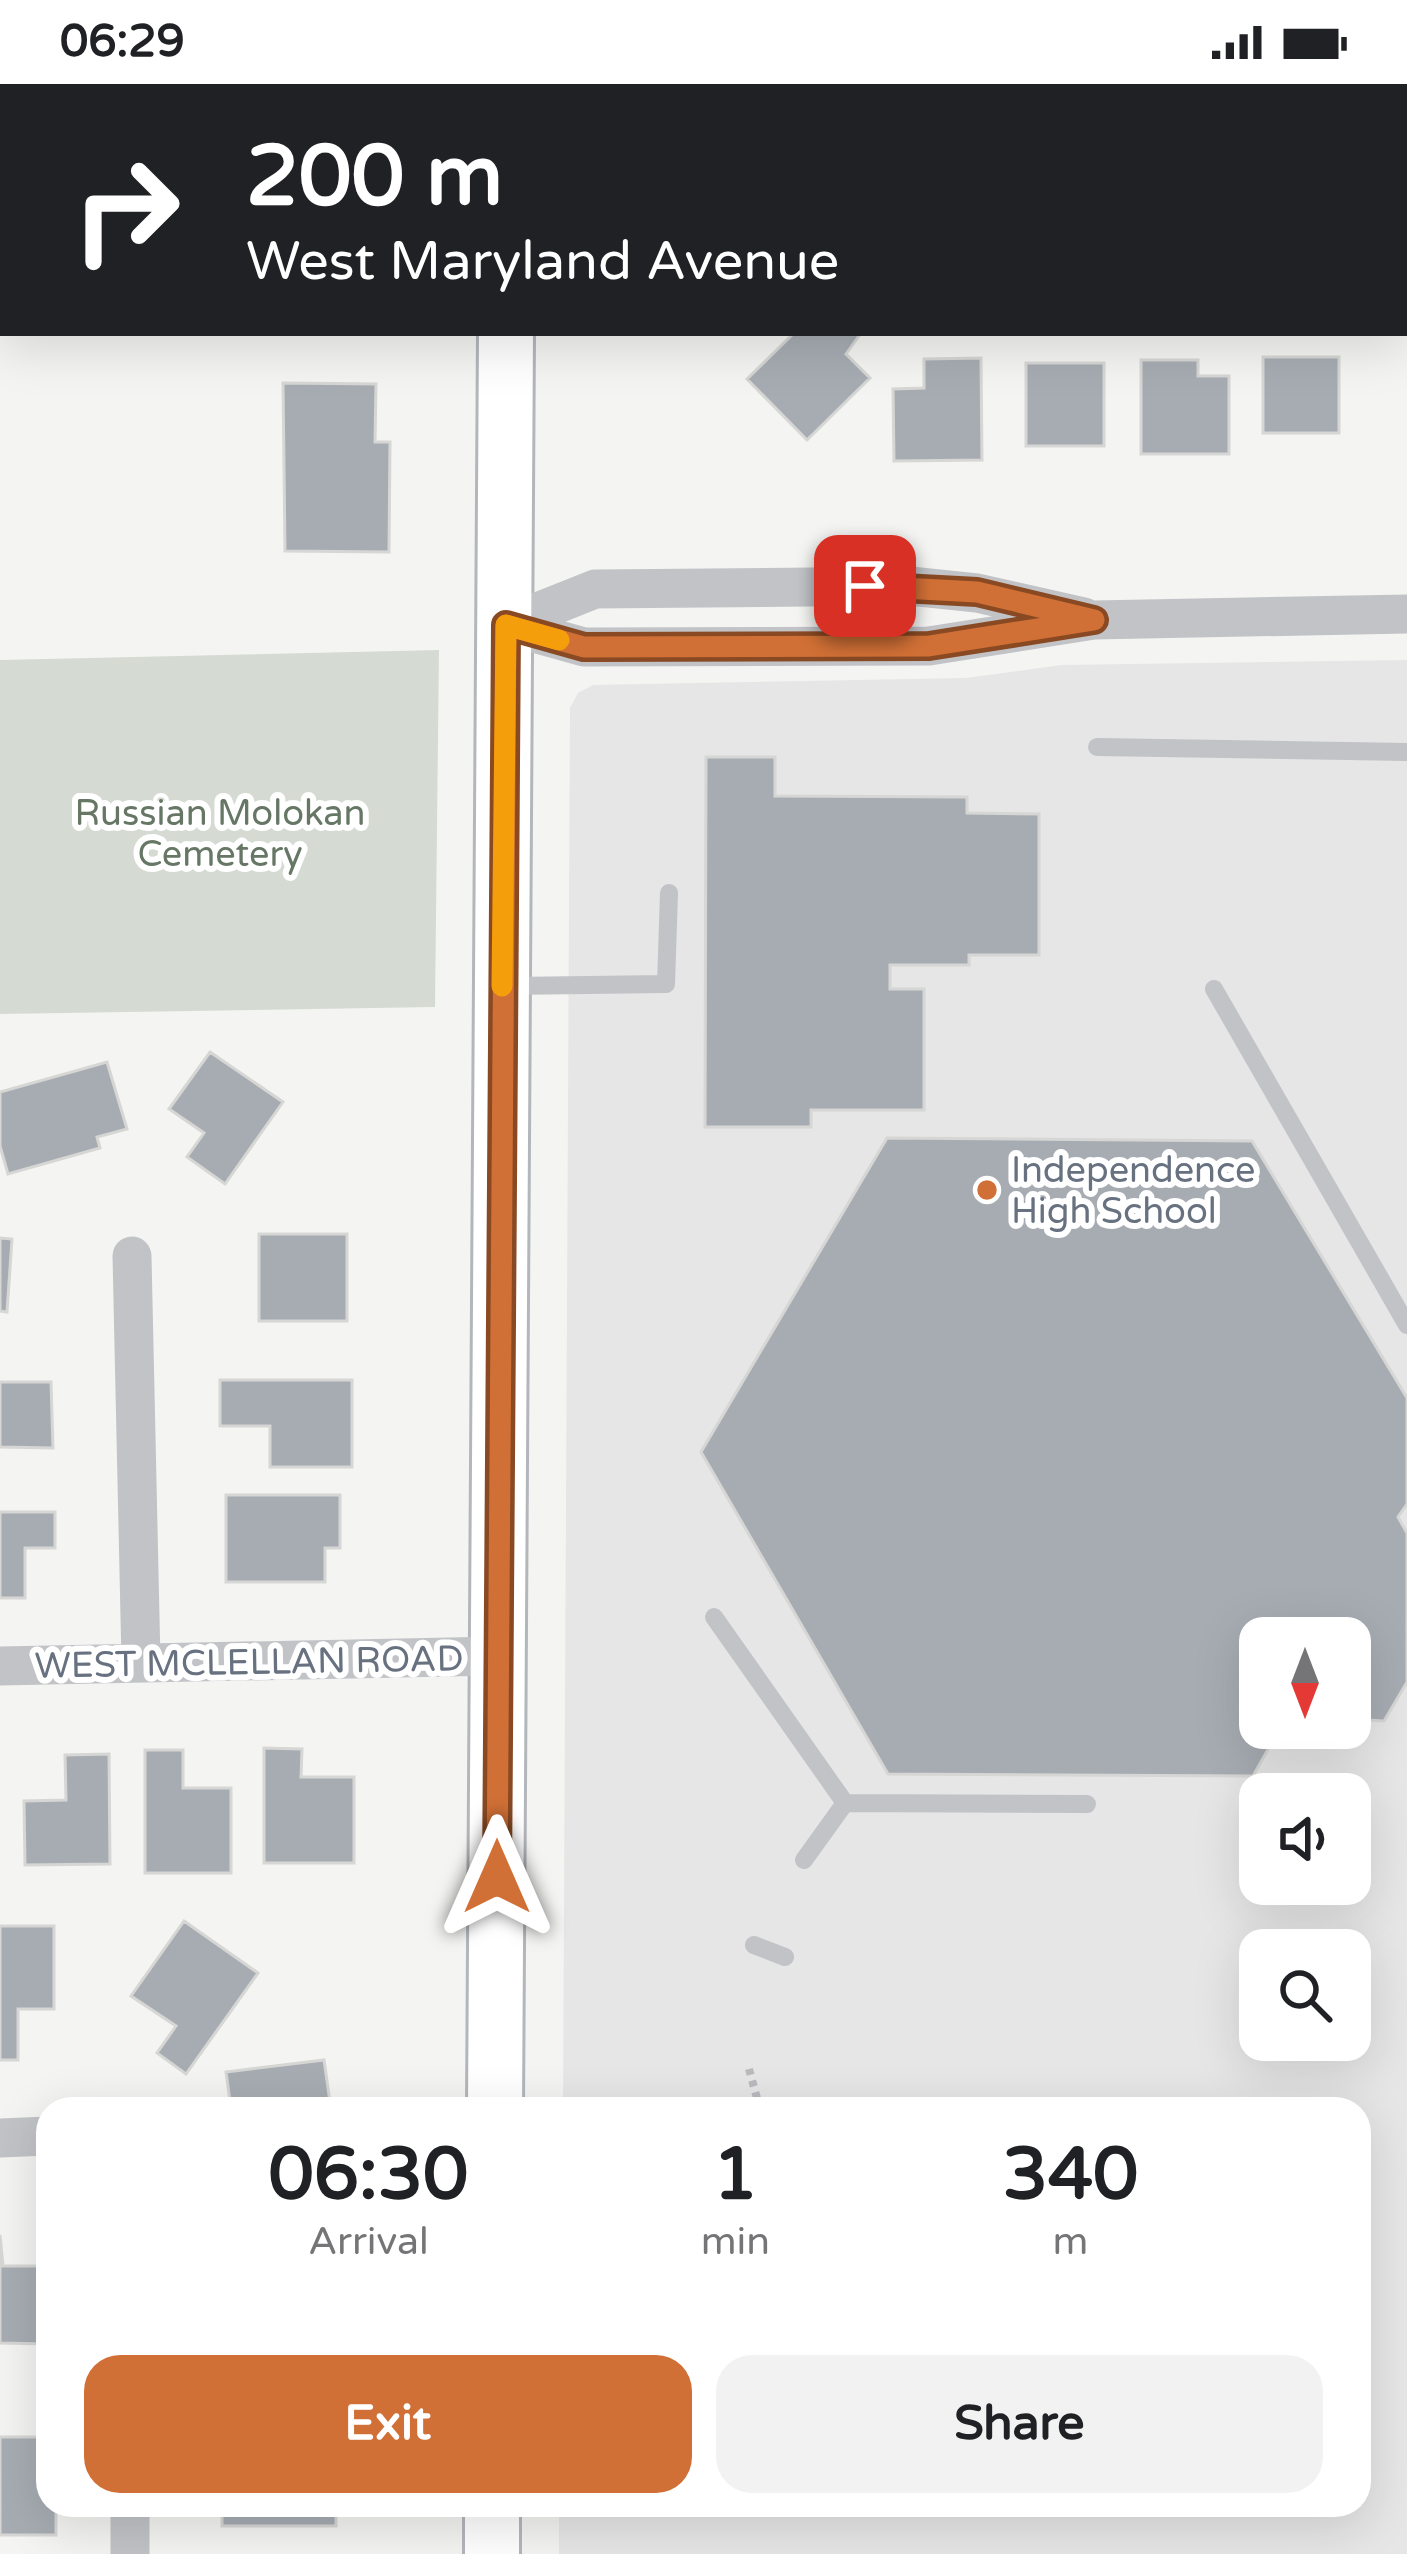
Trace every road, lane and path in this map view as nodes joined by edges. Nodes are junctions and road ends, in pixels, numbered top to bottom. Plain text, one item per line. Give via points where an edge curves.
1 (506, 336) edge
2 (1407, 614) edge
3 (1094, 620) junction
4 (506, 625) junction
5 (1097, 747) dead end
6 (1407, 752) edge
7 (669, 892) dead end
8 (502, 986) junction
9 (1214, 989) dead end
10 (132, 1256) dead end
11 (1407, 1325) edge
12 (714, 1617) dead end
13 (497, 1656) junction
14 (142, 1662) junction
15 (0, 1666) edge
16 (845, 1803) junction
17 (1087, 1804) dead end
18 (804, 1861) dead end
19 (754, 1945) dead end
20 (785, 1957) dead end
21 (749, 2068) dead end
22 (495, 2097) edge
23 (757, 2097) edge
24 (36, 2136) edge
25 (0, 2138) edge
26 (130, 2517) edge
27 (492, 2517) edge
28 (130, 2554) edge
29 (492, 2554) edge

1 - 4 main road
2 - 3 street
3 - 4 street via 906,646 584,647
3 - 4 street via 977,592 910,586 618,588
4 - 8 main road
5 - 6 lane
7 - 8 lane via 666,984
8 - 13 main road
9 - 11 lane
10 - 14 street
12 - 16 lane
13 - 14 street, WEST MCLELLAN ROAD
13 - 22 main road
14 - 15 street, WEST MCLELLAN ROAD
16 - 17 lane
16 - 18 lane
19 - 20 lane
21 - 23 path
24 - 25 street
26 - 28 street
27 - 29 main road

